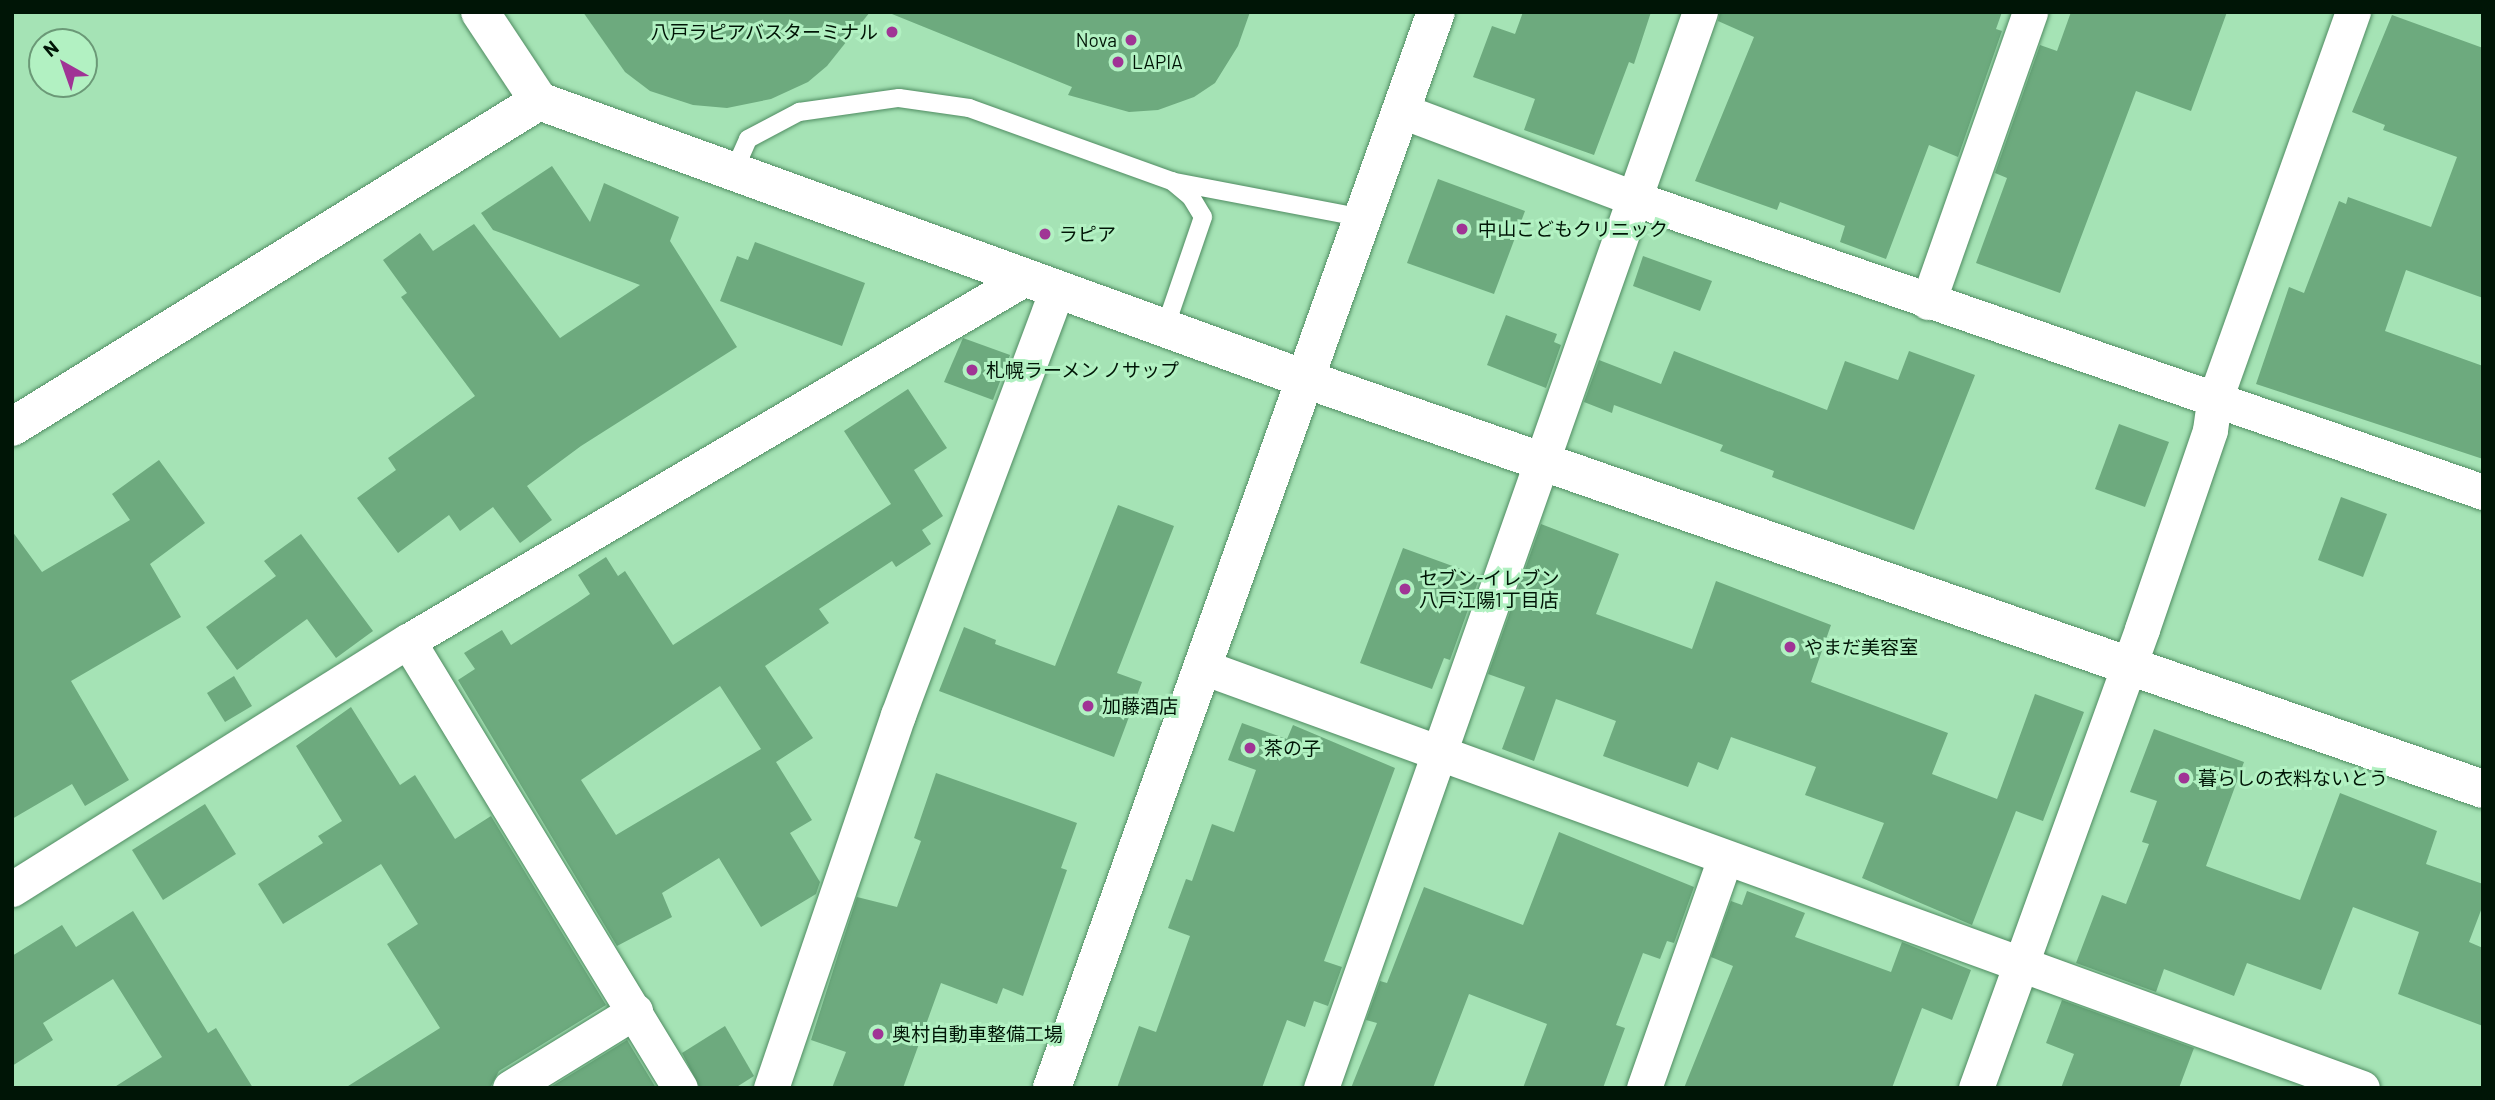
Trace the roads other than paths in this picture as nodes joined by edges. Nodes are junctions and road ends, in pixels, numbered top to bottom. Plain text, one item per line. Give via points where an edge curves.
1 (480, 12) edge
2 (1436, 12) edge
3 (1700, 12) edge
4 (2031, 12) edge
5 (2353, 12) edge
6 (538, 100) junction
7 (1402, 111) junction
8 (733, 173) junction
9 (1172, 181) junction
10 (1636, 199) junction
11 (1363, 218) junction
12 (1042, 283) junction
13 (1927, 302) junction
14 (1165, 328) junction
15 (1305, 379) junction
16 (2214, 402) junction
17 (12, 427) edge
18 (1544, 461) junction
19 (2483, 492) edge
20 (408, 641) junction
21 (2129, 665) junction
22 (1203, 667) junction
23 (1438, 755) junction
24 (2483, 789) edge
25 (1725, 858) junction
26 (12, 889) edge
27 (2020, 964) junction
28 (635, 1011) junction
29 (2351, 1086) edge
30 (510, 1088) edge
31 (680, 1088) edge
32 (771, 1088) edge
33 (1052, 1088) edge
34 (1321, 1088) edge
35 (1644, 1088) edge
36 (1976, 1088) edge

1 - 6 street
2 - 7 street
3 - 10 street
4 - 13 street
5 - 16 street
6 - 8 street
6 - 17 street
7 - 10 street
7 - 11 street
8 - 9 lane via 748,139 789,117 899,98 969,108
8 - 12 street
9 - 11 lane
9 - 14 lane via 1191,197 1203,217
10 - 13 street
10 - 18 street
11 - 15 street
12 - 14 street
12 - 20 street
12 - 32 street
13 - 16 street
14 - 15 street
15 - 18 street
15 - 22 street
16 - 19 street
16 - 21 street via 2210,430
18 - 21 street
18 - 23 street
20 - 26 street
20 - 28 street
21 - 24 street
21 - 27 street
22 - 23 street
22 - 33 street
23 - 25 street
23 - 34 street
25 - 27 street
25 - 35 street
27 - 29 street
27 - 36 street
28 - 30 street
28 - 31 street

